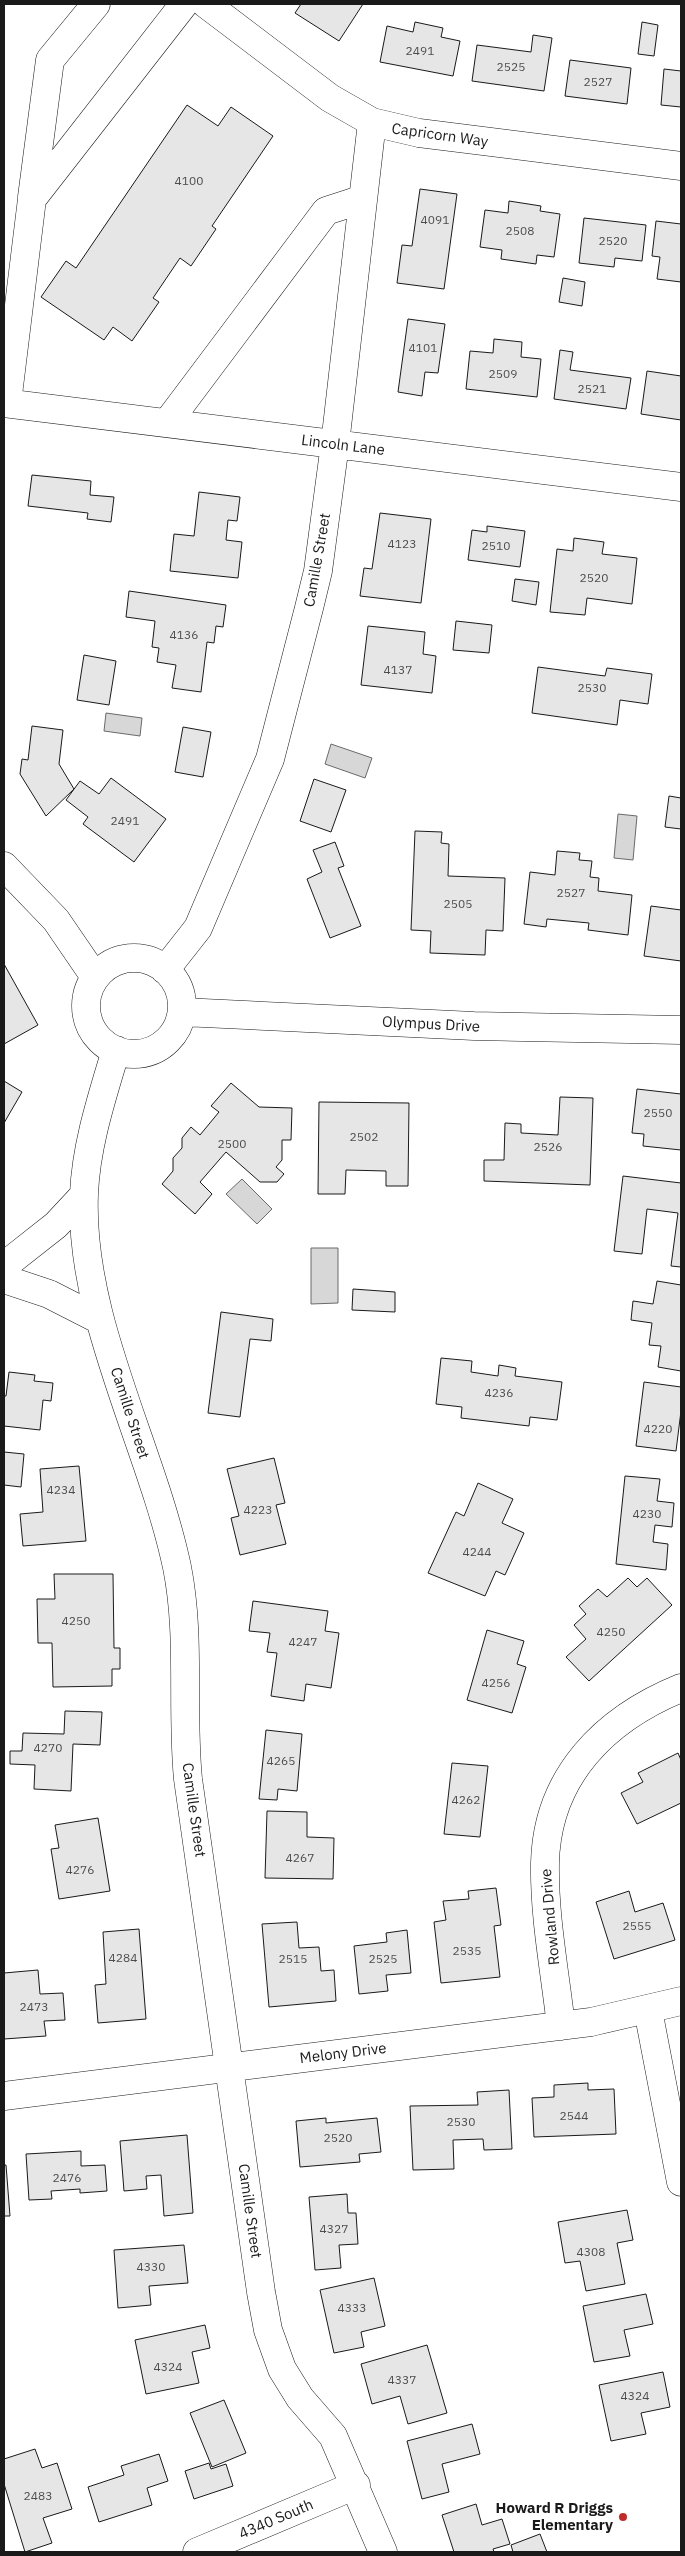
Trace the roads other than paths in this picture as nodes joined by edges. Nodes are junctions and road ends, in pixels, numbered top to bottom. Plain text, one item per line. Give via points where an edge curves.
1 (96, 4) edge
2 (184, 4) edge
3 (218, 7) edge
4 (372, 122) junction
5 (681, 166) edge
6 (32, 199) junction
7 (363, 199) junction
8 (5, 403) edge
9 (167, 423) junction
10 (335, 444) junction
11 (681, 487) edge
12 (4, 866) edge
13 (165, 970) junction
14 (95, 977) junction
15 (182, 1012) junction
16 (681, 1030) edge
17 (116, 1050) junction
18 (84, 1195) junction
19 (4, 1266) edge
20 (4, 1279) edge
21 (100, 1320) junction
22 (681, 1688) edge
23 (681, 2001) edge
24 (648, 2010) junction
25 (561, 2026) junction
26 (230, 2067) junction
27 (4, 2096) edge
28 (681, 2182) edge
29 (356, 2485) junction
30 (196, 2552) edge
31 (383, 2552) edge

1 - 6 street via 50,60
2 - 6 street
3 - 4 street, Capricorn Way via 330,98
4 - 5 street, Capricorn Way via 419,134
4 - 7 street, Camille Street
6 - 8 street
7 - 9 street via 326,212
7 - 10 street, Camille Street
8 - 9 street, Lincoln Lane
9 - 10 street, Lincoln Lane
10 - 11 street, Lincoln Lane
10 - 13 street, Camille Street via 318,571 279,732 198,928
12 - 14 street via 56,920
13 - 14 street via 152,961 129,958 107,966
13 - 15 street via 175,981 181,996
14 - 17 street via 88,990 87,1018 98,1037
15 - 16 street, Olympus Drive via 474,1026
15 - 17 street via 170,1038 158,1047 130,1053
17 - 18 street, Camille Street via 99,1108
18 - 19 street via 56,1225
18 - 21 street, Camille Street via 89,1260
20 - 21 street via 50,1294
21 - 26 street, Camille Street via 166,1527 181,1589 185,1649 184,1740
22 - 25 street, Rowland Drive via 630,1715 593,1743 573,1768 560,1796 545,1861 546,1900
23 - 24 street, Melony Drive
24 - 25 street, Melony Drive
24 - 28 street
25 - 26 street, Melony Drive
26 - 27 street, Melony Drive
26 - 29 street, Camille Street via 261,2292 272,2344 292,2386 332,2436
29 - 30 street, 4340 South
29 - 31 street, Camille Street

